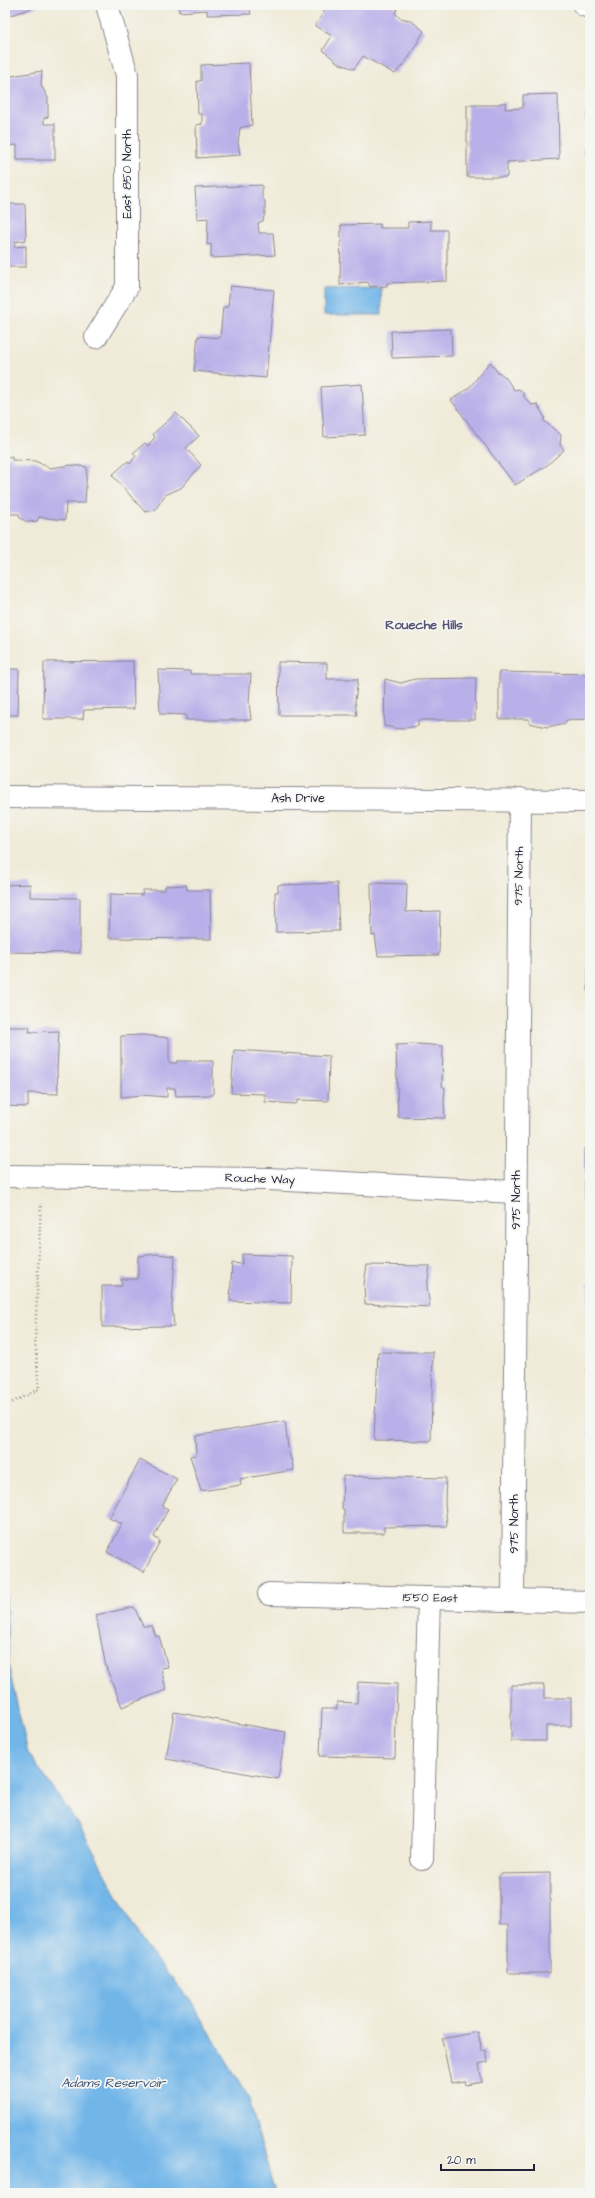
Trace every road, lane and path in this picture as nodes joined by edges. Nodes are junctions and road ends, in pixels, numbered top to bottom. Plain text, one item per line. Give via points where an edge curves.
1 (107, 5) edge
2 (584, 5) edge
3 (590, 7) edge
4 (96, 337) dead end
5 (5, 797) edge
6 (520, 799) junction
7 (590, 801) edge
8 (5, 1176) edge
9 (42, 1177) junction
10 (515, 1192) junction
11 (5, 1406) edge
12 (269, 1594) dead end
13 (429, 1598) junction
14 (513, 1600) junction
15 (590, 1602) edge
16 (422, 1859) dead end

1 - 4 street, East 850 North via 127,75 127,287
2 - 3 street
5 - 6 street, Ash Drive
6 - 7 street, Ash Drive
6 - 10 street, 975 North
8 - 9 street, Rouche Way
9 - 10 street, Rouche Way via 269,1178
9 - 11 path via 35,1339 39,1389
10 - 14 street, 975 North
12 - 13 street, 1550 East
13 - 14 street, 1550 East
13 - 16 street
14 - 15 street, 1550 East

